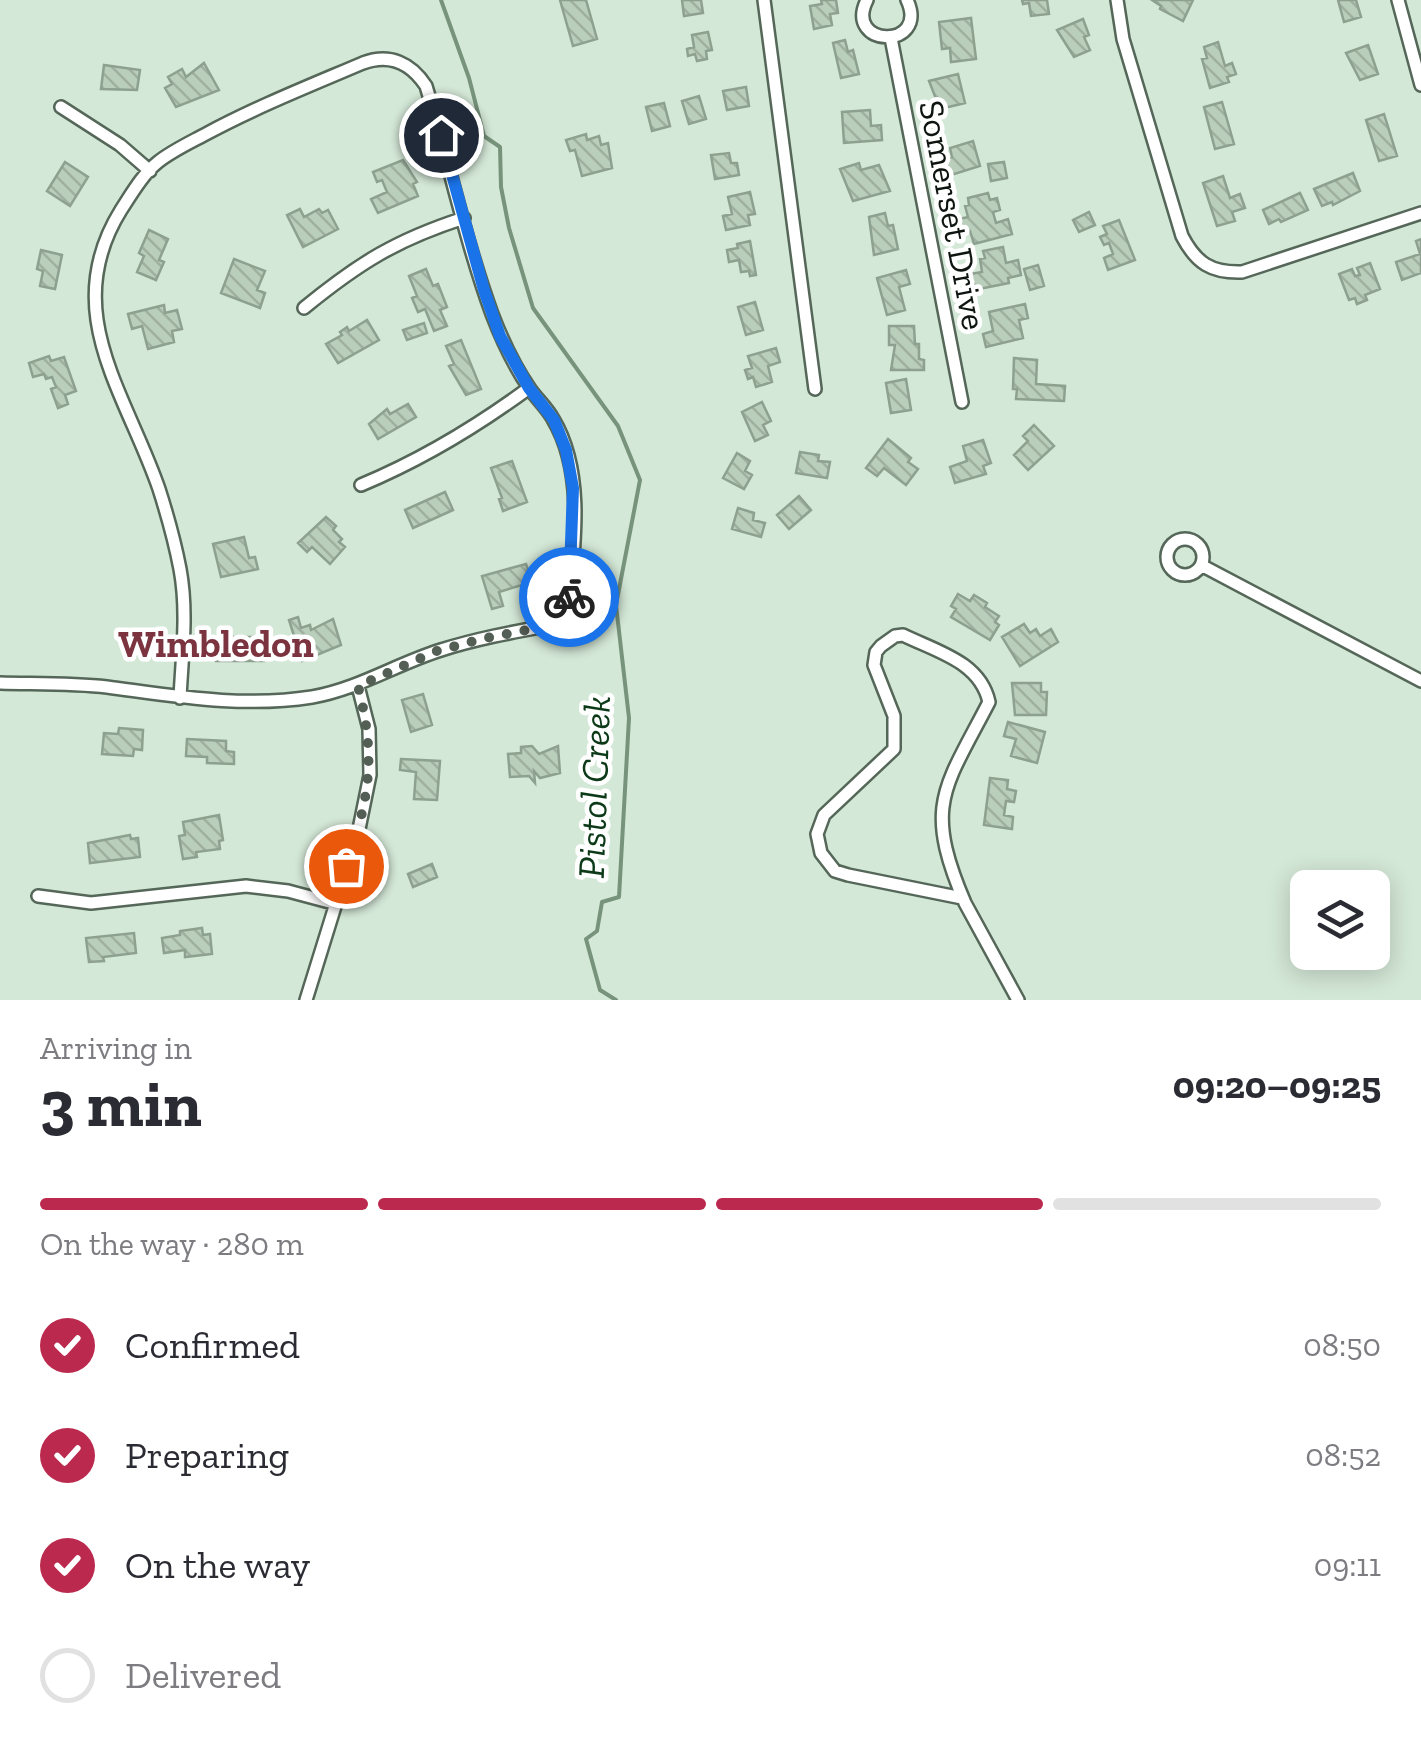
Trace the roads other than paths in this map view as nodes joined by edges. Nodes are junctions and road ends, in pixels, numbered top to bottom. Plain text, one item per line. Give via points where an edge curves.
1 (764, 0) edge
2 (867, 0) edge
3 (907, 0) edge
4 (1116, 0) edge
5 (1398, 0) edge
6 (891, 38) junction
7 (1421, 85) edge
8 (61, 107) dead end
9 (150, 171) junction
10 (1421, 213) edge
11 (464, 218) junction
12 (304, 308) dead end
13 (529, 388) junction
14 (814, 389) dead end
15 (962, 402) dead end
16 (361, 485) dead end
17 (1201, 565) dead end
18 (1421, 681) edge
19 (0, 683) edge
20 (358, 686) junction
21 (180, 698) junction
22 (38, 896) dead end
23 (962, 898) junction
24 (333, 904) junction
25 (306, 1000) edge
26 (1018, 1000) edge

1 - 14 street
2 - 6 street, Somerset Drive via 868,29
3 - 6 street via 910,22
4 - 10 street via 1182,236 1206,267 1242,272
5 - 7 street
6 - 15 street, Somerset Drive
8 - 9 street
9 - 11 street via 250,110 378,58 394,60 416,71 426,86
9 - 21 street via 110,227 96,317 180,570
11 - 12 street via 382,250
11 - 13 street via 500,336
13 - 16 street via 408,465
13 - 20 street via 554,420 573,488 567,622 437,651
17 - 18 street
19 - 21 street
20 - 21 street via 269,702
20 - 24 street via 369,728 370,775
22 - 24 street via 91,903 246,886
23 - 23 street via 940,826 942,796 989,702 985,684 972,669 895,636 876,652 874,664 894,716 894,749 824,815 817,840 836,870
23 - 26 street
24 - 25 street

